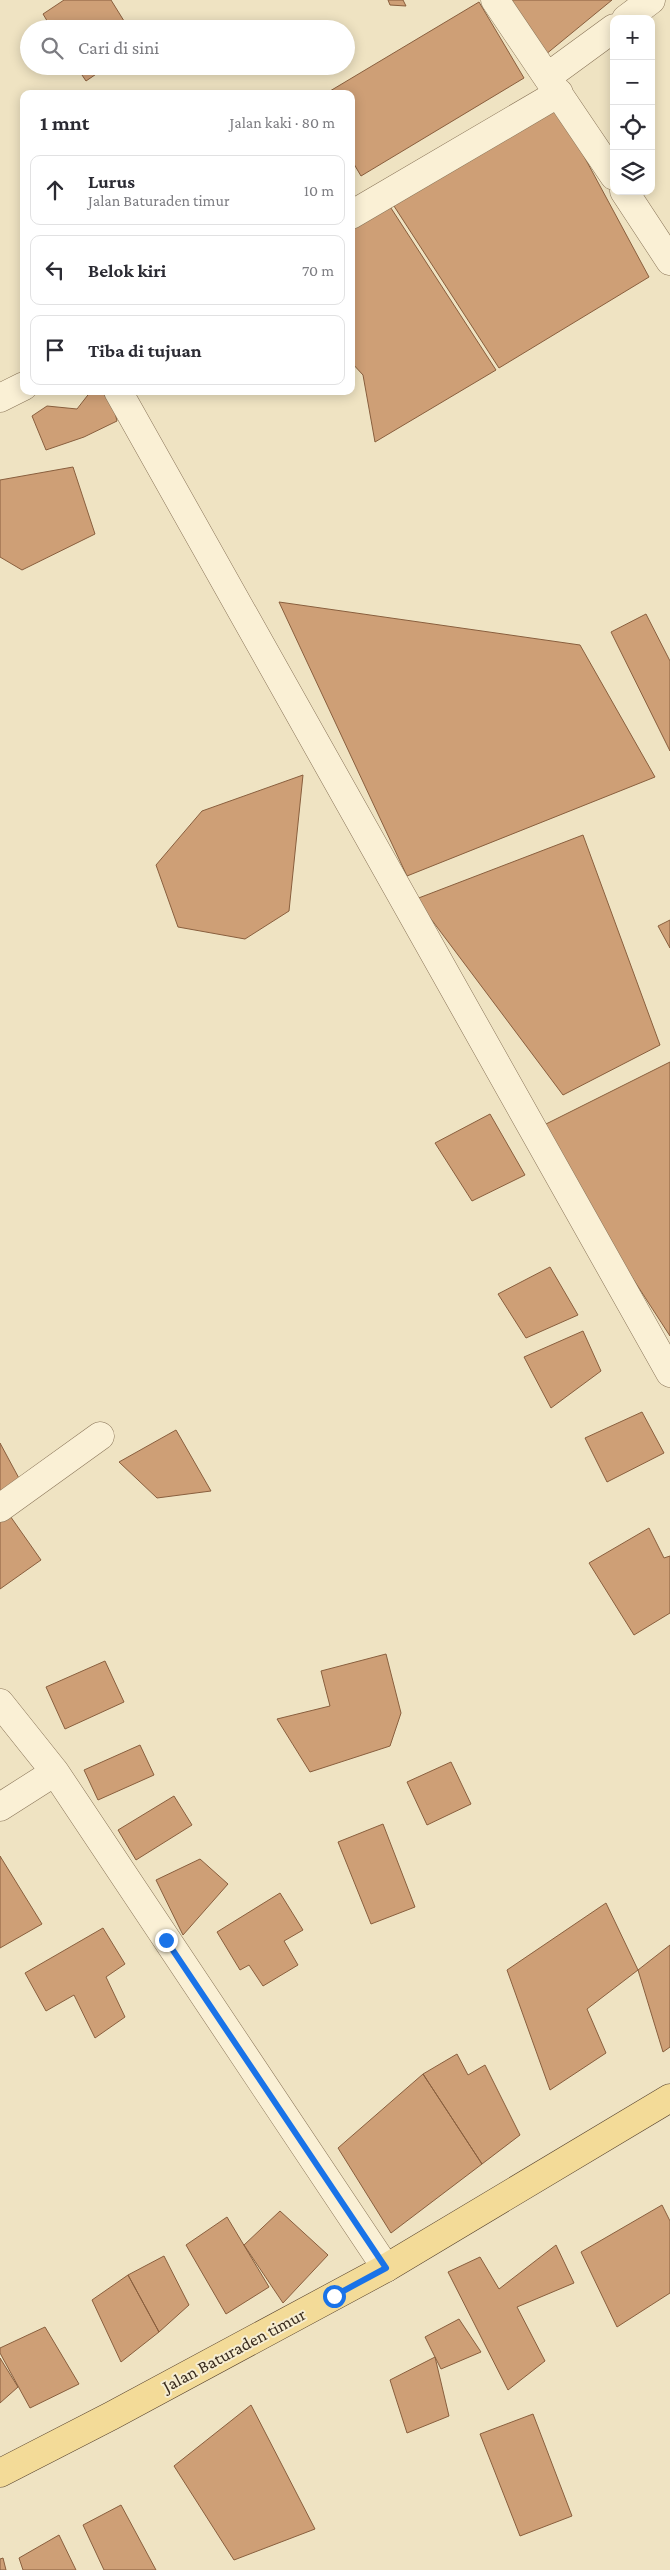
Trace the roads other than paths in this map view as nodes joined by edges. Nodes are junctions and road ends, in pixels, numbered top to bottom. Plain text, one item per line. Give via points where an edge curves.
1 (495, 0) edge
2 (651, 0) edge
3 (631, 15) edge
4 (610, 32) edge
5 (553, 85) junction
6 (610, 170) edge
7 (627, 195) edge
8 (355, 212) edge
9 (670, 261) edge
10 (20, 388) edge
11 (120, 395) edge
12 (0, 398) edge
13 (670, 1373) edge
14 (100, 1436) dead end
15 (0, 1508) edge
16 (0, 1703) edge
17 (55, 1772) junction
18 (0, 1807) edge
19 (670, 2098) edge
20 (386, 2268) junction
21 (0, 2472) edge

1 - 5 street
2 - 3 street
4 - 5 street
5 - 6 street
5 - 8 street
7 - 9 street
10 - 12 street
11 - 13 street
14 - 15 street
16 - 17 street
17 - 18 street
17 - 20 street
19 - 20 main road, Jalan Baturaden timur
20 - 21 main road, Jalan Baturaden timur

